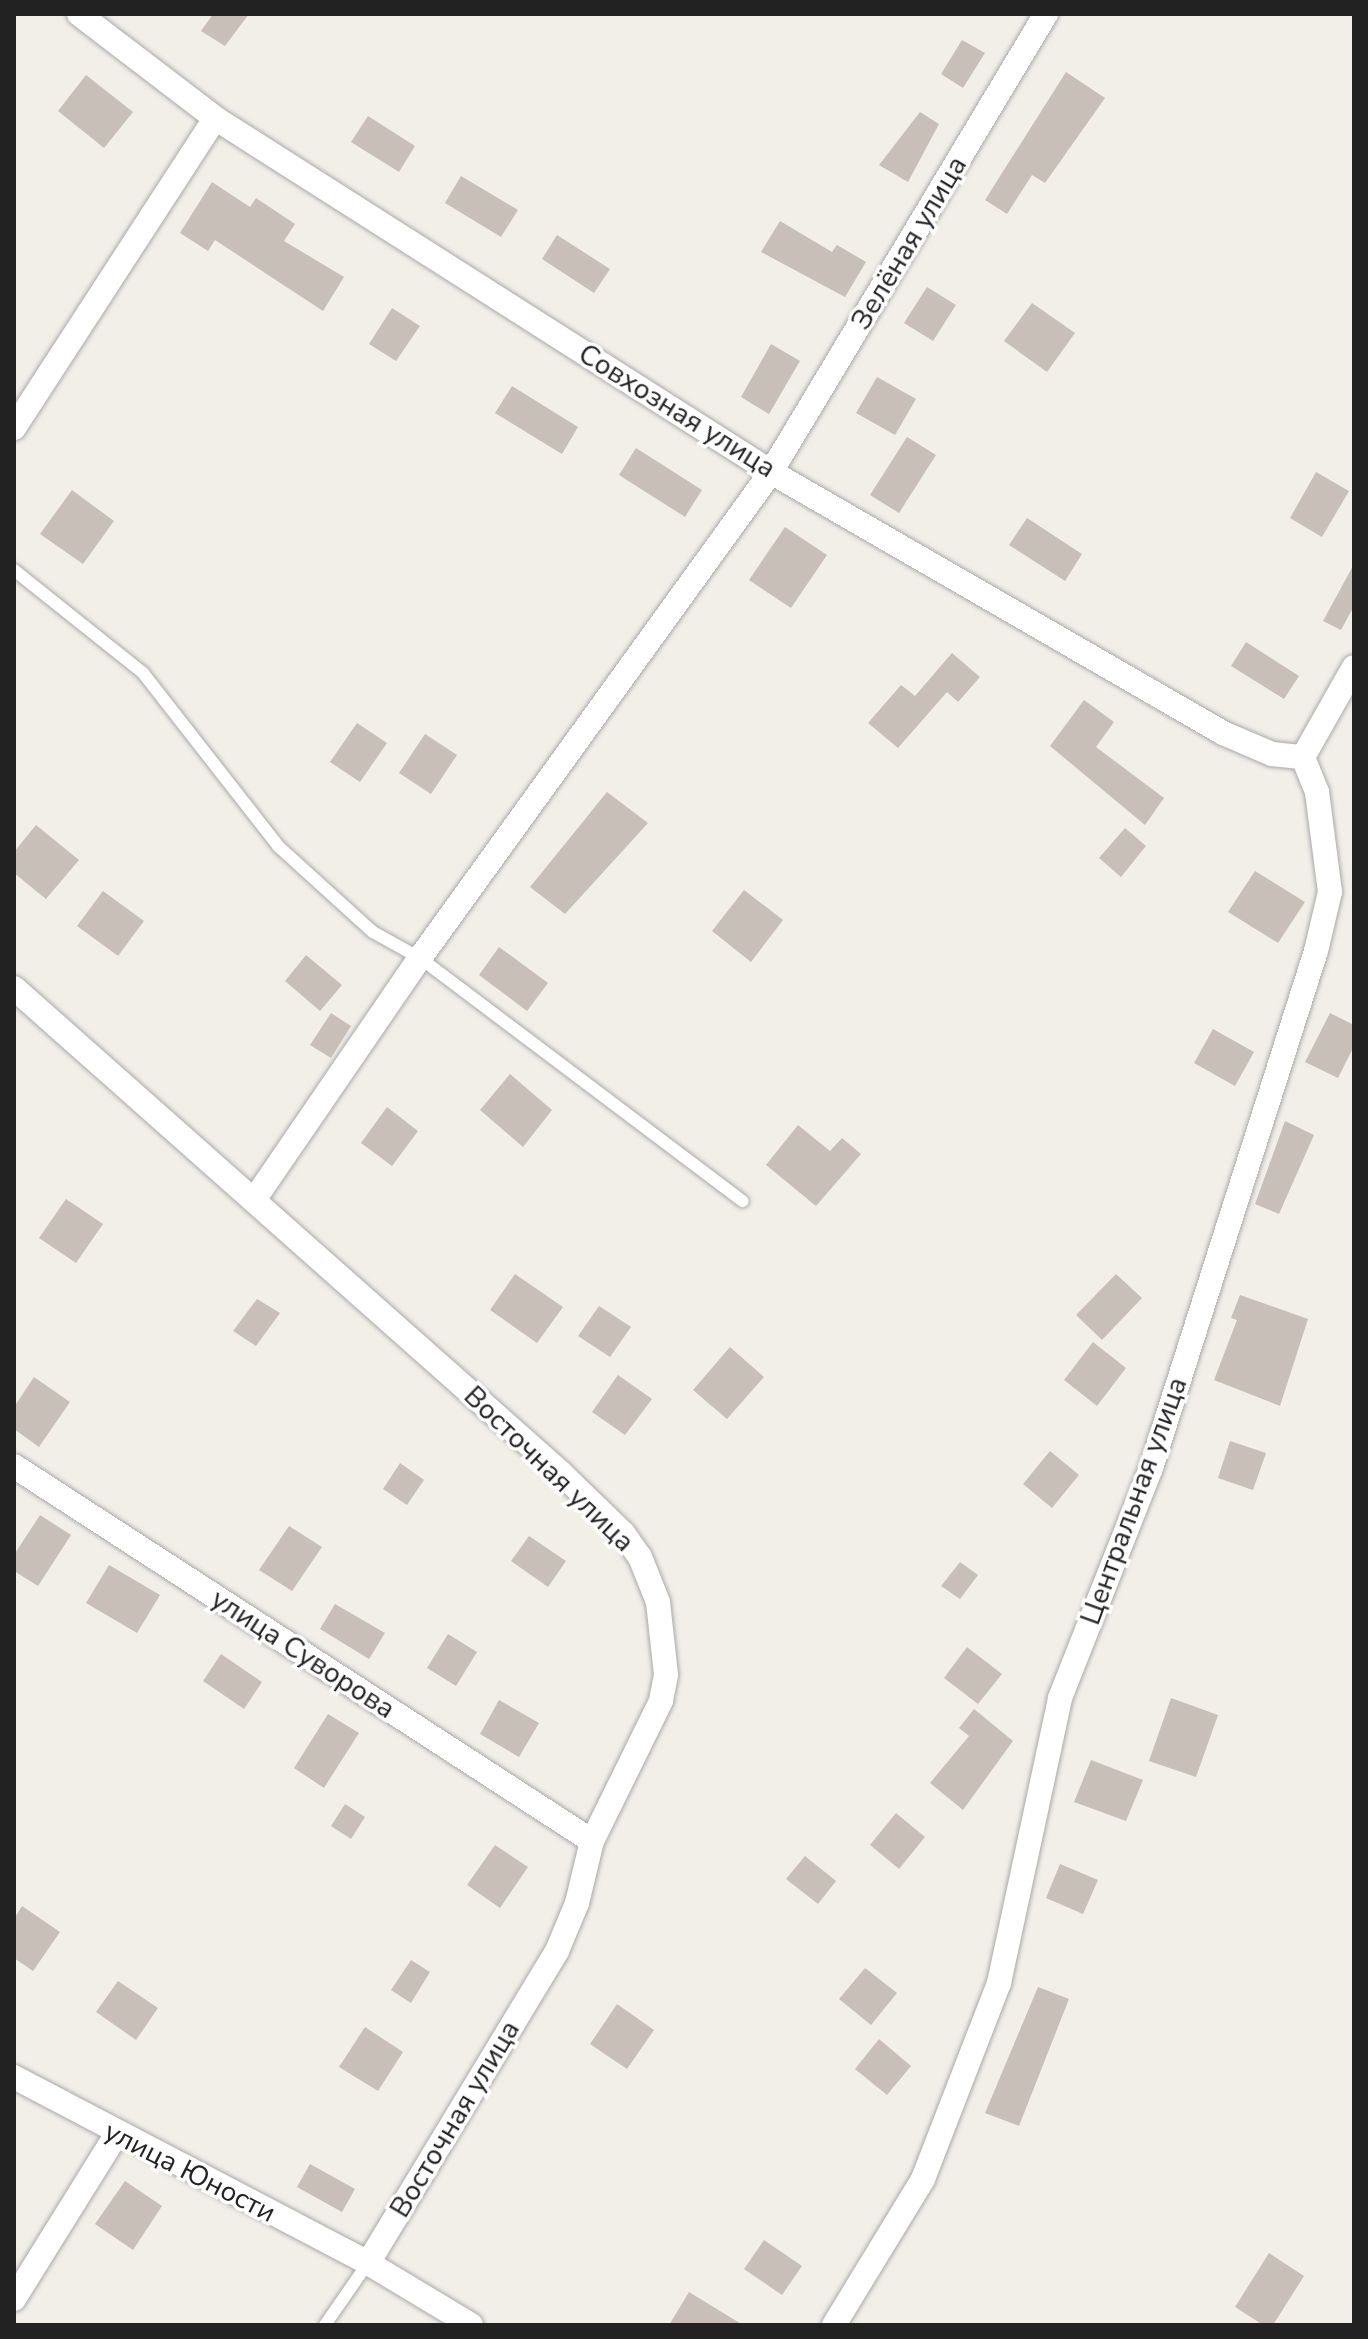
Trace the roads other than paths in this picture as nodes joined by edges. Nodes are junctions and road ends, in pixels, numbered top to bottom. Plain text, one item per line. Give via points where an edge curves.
1 (79, 14) edge
2 (1046, 14) edge
3 (215, 118) junction
4 (14, 428) edge
5 (771, 472) junction
6 (14, 570) edge
7 (1354, 667) edge
8 (1303, 757) junction
9 (420, 958) junction
10 (14, 988) edge
11 (254, 1200) junction
12 (743, 1201) dead end
13 (14, 1466) edge
14 (592, 1841) junction
15 (14, 2077) edge
16 (116, 2135) junction
17 (368, 2263) junction
18 (14, 2299) edge
19 (325, 2325) edge
20 (471, 2325) edge
21 (834, 2325) edge

1 - 3 street, Совхозная улица
2 - 5 street, Зелёная улица
3 - 4 street
3 - 5 street, Совхозная улица
5 - 8 street, Совхозная улица via 1223,733 1272,754
5 - 9 street, Зелёная улица
6 - 9 lane via 143,673 278,846 373,932
7 - 8 street
8 - 21 street, Центральная улица via 1317,792 1330,892 1313,963 1151,1468 1060,1698 999,1983 923,2179
9 - 11 street, Зелёная улица
9 - 12 lane
10 - 11 street, Восточная улица
11 - 14 street, Восточная улица via 561,1473 640,1557 658,1602 666,1675 661,1701
13 - 14 street, улица Суворова
14 - 17 street, Восточная улица via 577,1903 557,1951
15 - 16 street, улица Юности
16 - 17 street, улица Юности
16 - 18 street
17 - 19 lane
17 - 20 street

